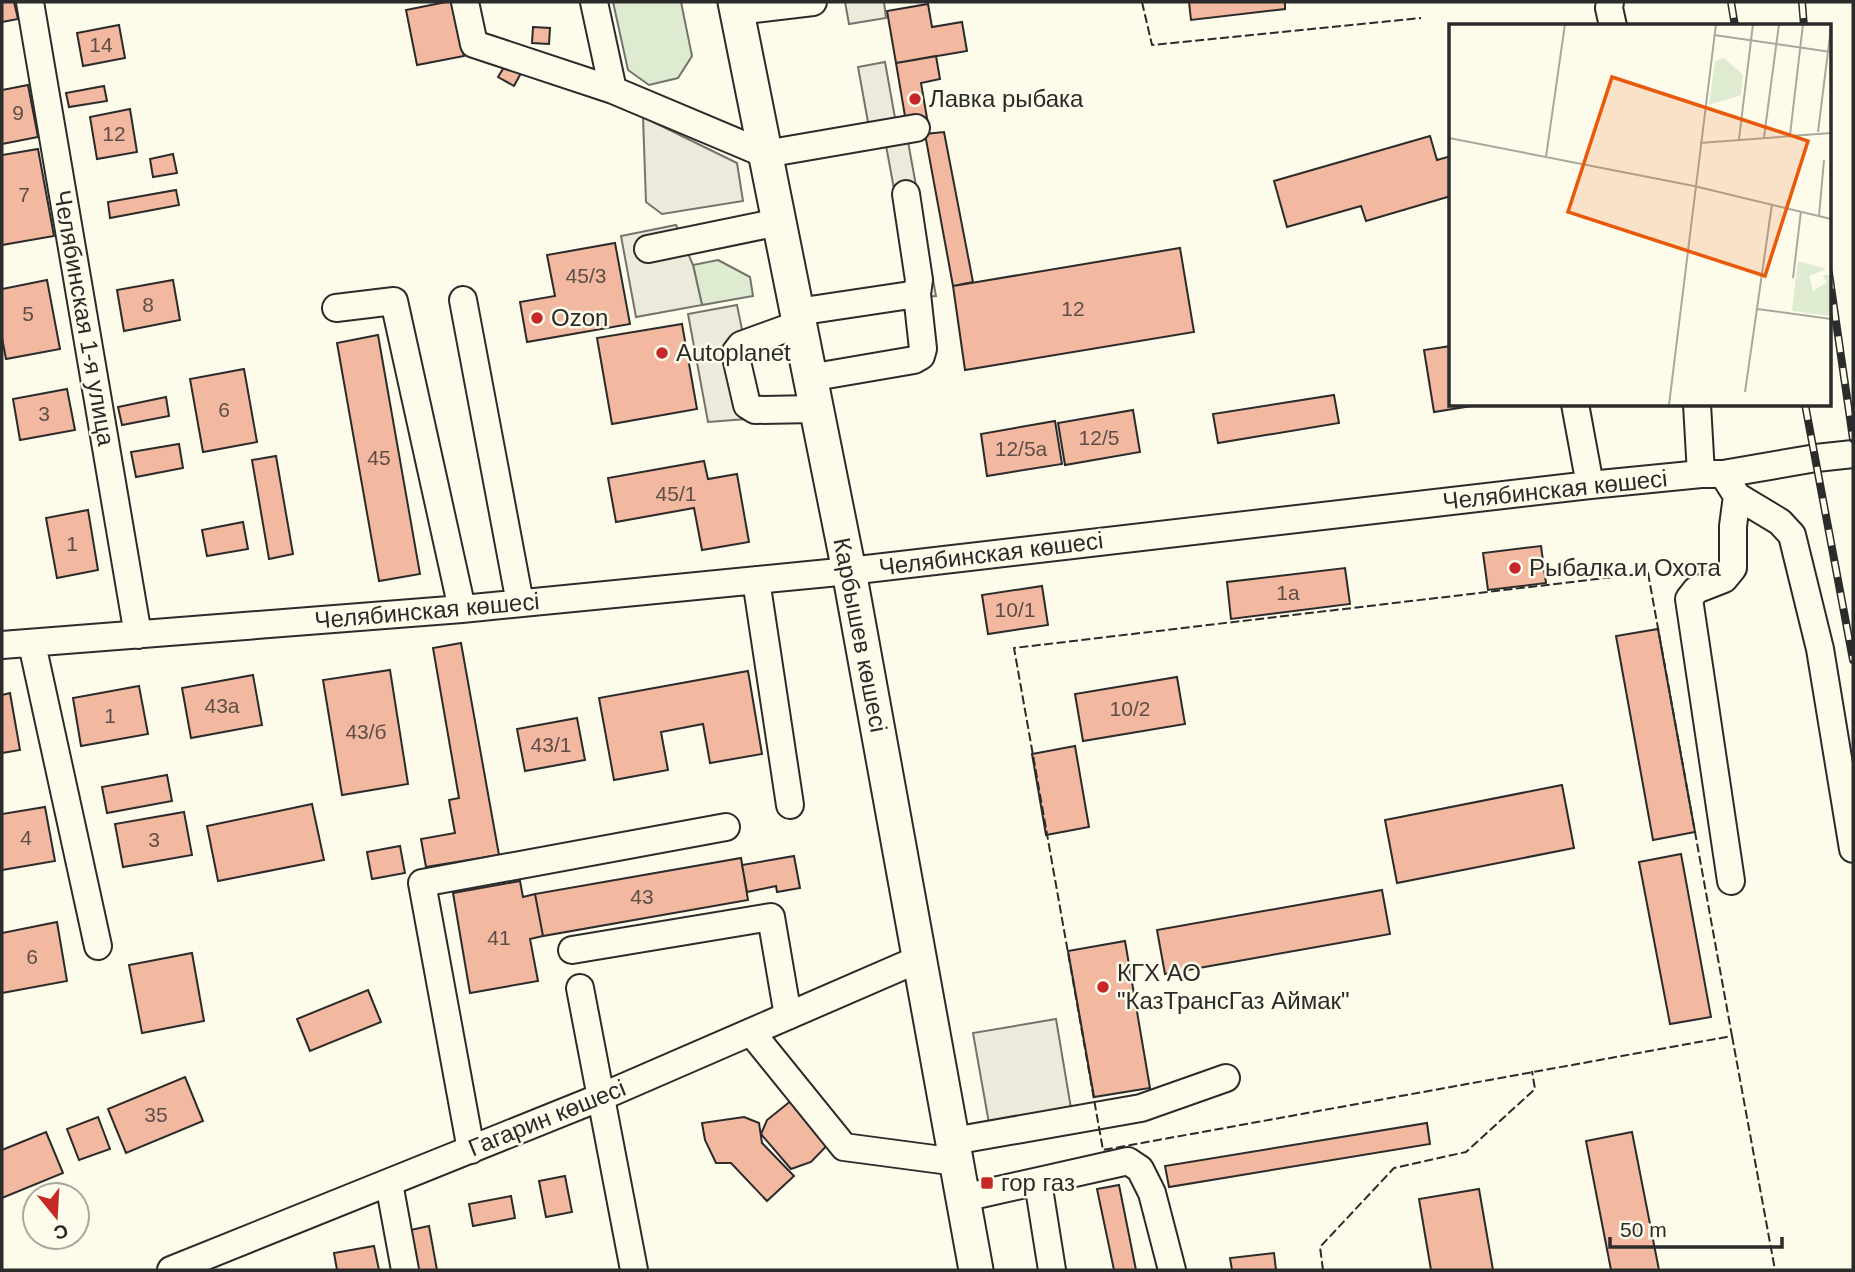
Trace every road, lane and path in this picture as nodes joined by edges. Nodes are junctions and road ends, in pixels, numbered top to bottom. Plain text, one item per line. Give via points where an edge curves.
1 (30, 2) edge
2 (465, 2) edge
3 (594, 2) edge
4 (813, 2) edge
5 (1610, 2) edge
6 (736, 7) edge
7 (1614, 24) edge
8 (613, 90) junction
9 (916, 128) dead end
10 (765, 154) junction
11 (906, 194) dead end
12 (779, 222) junction
13 (648, 248) dead end
14 (917, 294) junction
15 (463, 300) dead end
16 (336, 308) dead end
17 (798, 318) junction
18 (812, 394) junction
19 (1576, 406) edge
20 (1698, 406) edge
21 (1853, 454) edge
22 (1720, 481) junction
23 (1590, 485) junction
24 (849, 571) junction
25 (756, 580) junction
26 (520, 603) junction
27 (462, 609) junction
28 (138, 635) junction
29 (32, 644) junction
30 (2, 645) edge
31 (790, 805) dead end
32 (726, 827) dead end
33 (1853, 849) edge
34 (1731, 881) dead end
35 (98, 946) dead end
36 (572, 950) dead end
37 (919, 959) junction
38 (580, 988) dead end
39 (788, 1016) junction
40 (751, 1032) junction
41 (1226, 1078) dead end
42 (601, 1097) junction
43 (471, 1150) junction
44 (955, 1152) junction
45 (1038, 1182) junction
46 (389, 1183) junction
47 (963, 1198) junction
48 (172, 1270) edge
49 (405, 1270) edge
50 (634, 1270) edge
51 (976, 1270) edge
52 (1052, 1270) edge
53 (1172, 1270) edge

1 - 28 street, Челябинская 1-я улица
2 - 8 street via 474,44
3 - 8 street
4 - 6 street
5 - 7 street
6 - 10 main road, Карбышев көшесі
8 - 10 street
9 - 10 street
10 - 12 main road, Карбышев көшесі
11 - 14 street via 919,280
12 - 13 street
12 - 17 main road, Карбышев көшесі
14 - 17 street
14 - 18 street via 922,356
15 - 26 street
16 - 27 street via 394,301
17 - 18 main road, Карбышев көшесі
17 - 18 street via 741,345 735,354 750,408
18 - 24 main road, Карбышев көшесі
19 - 23 street
20 - 22 street
21 - 22 street, Челябинская көшесі
22 - 23 street, Челябинская көшесі
22 - 33 street via 1792,535 1820,649
22 - 34 street via 1733,526 1733,568 1724,579 1696,590 1689,599
23 - 24 street, Челябинская көшесі
24 - 25 street, Челябинская көшесі
24 - 37 main road, Карбышев көшесі
25 - 26 street, Челябинская көшесі
25 - 31 street
26 - 27 street, Челябинская көшесі
27 - 28 street, Челябинская көшесі
28 - 29 street, Челябинская көшесі
29 - 30 street, Челябинская көшесі
29 - 35 street
32 - 43 street via 422,883
36 - 39 street via 771,917
37 - 39 street, Гагарин көшесі
37 - 44 main road, Карбышев көшесі
38 - 42 street
39 - 40 street, Гагарин көшесі
40 - 42 street, Гагарин көшесі
40 - 44 street via 844,1147
41 - 44 street via 1141,1108
42 - 43 street, Гагарин көшесі
42 - 50 street
43 - 46 street, Гагарин көшесі
44 - 47 main road, Карбышев көшесі
45 - 47 street
45 - 52 street
45 - 53 street via 1128,1161 1140,1169 1152,1193
46 - 48 street, Гагарин көшесі
46 - 49 street
47 - 51 main road, Карбышев көшесі

